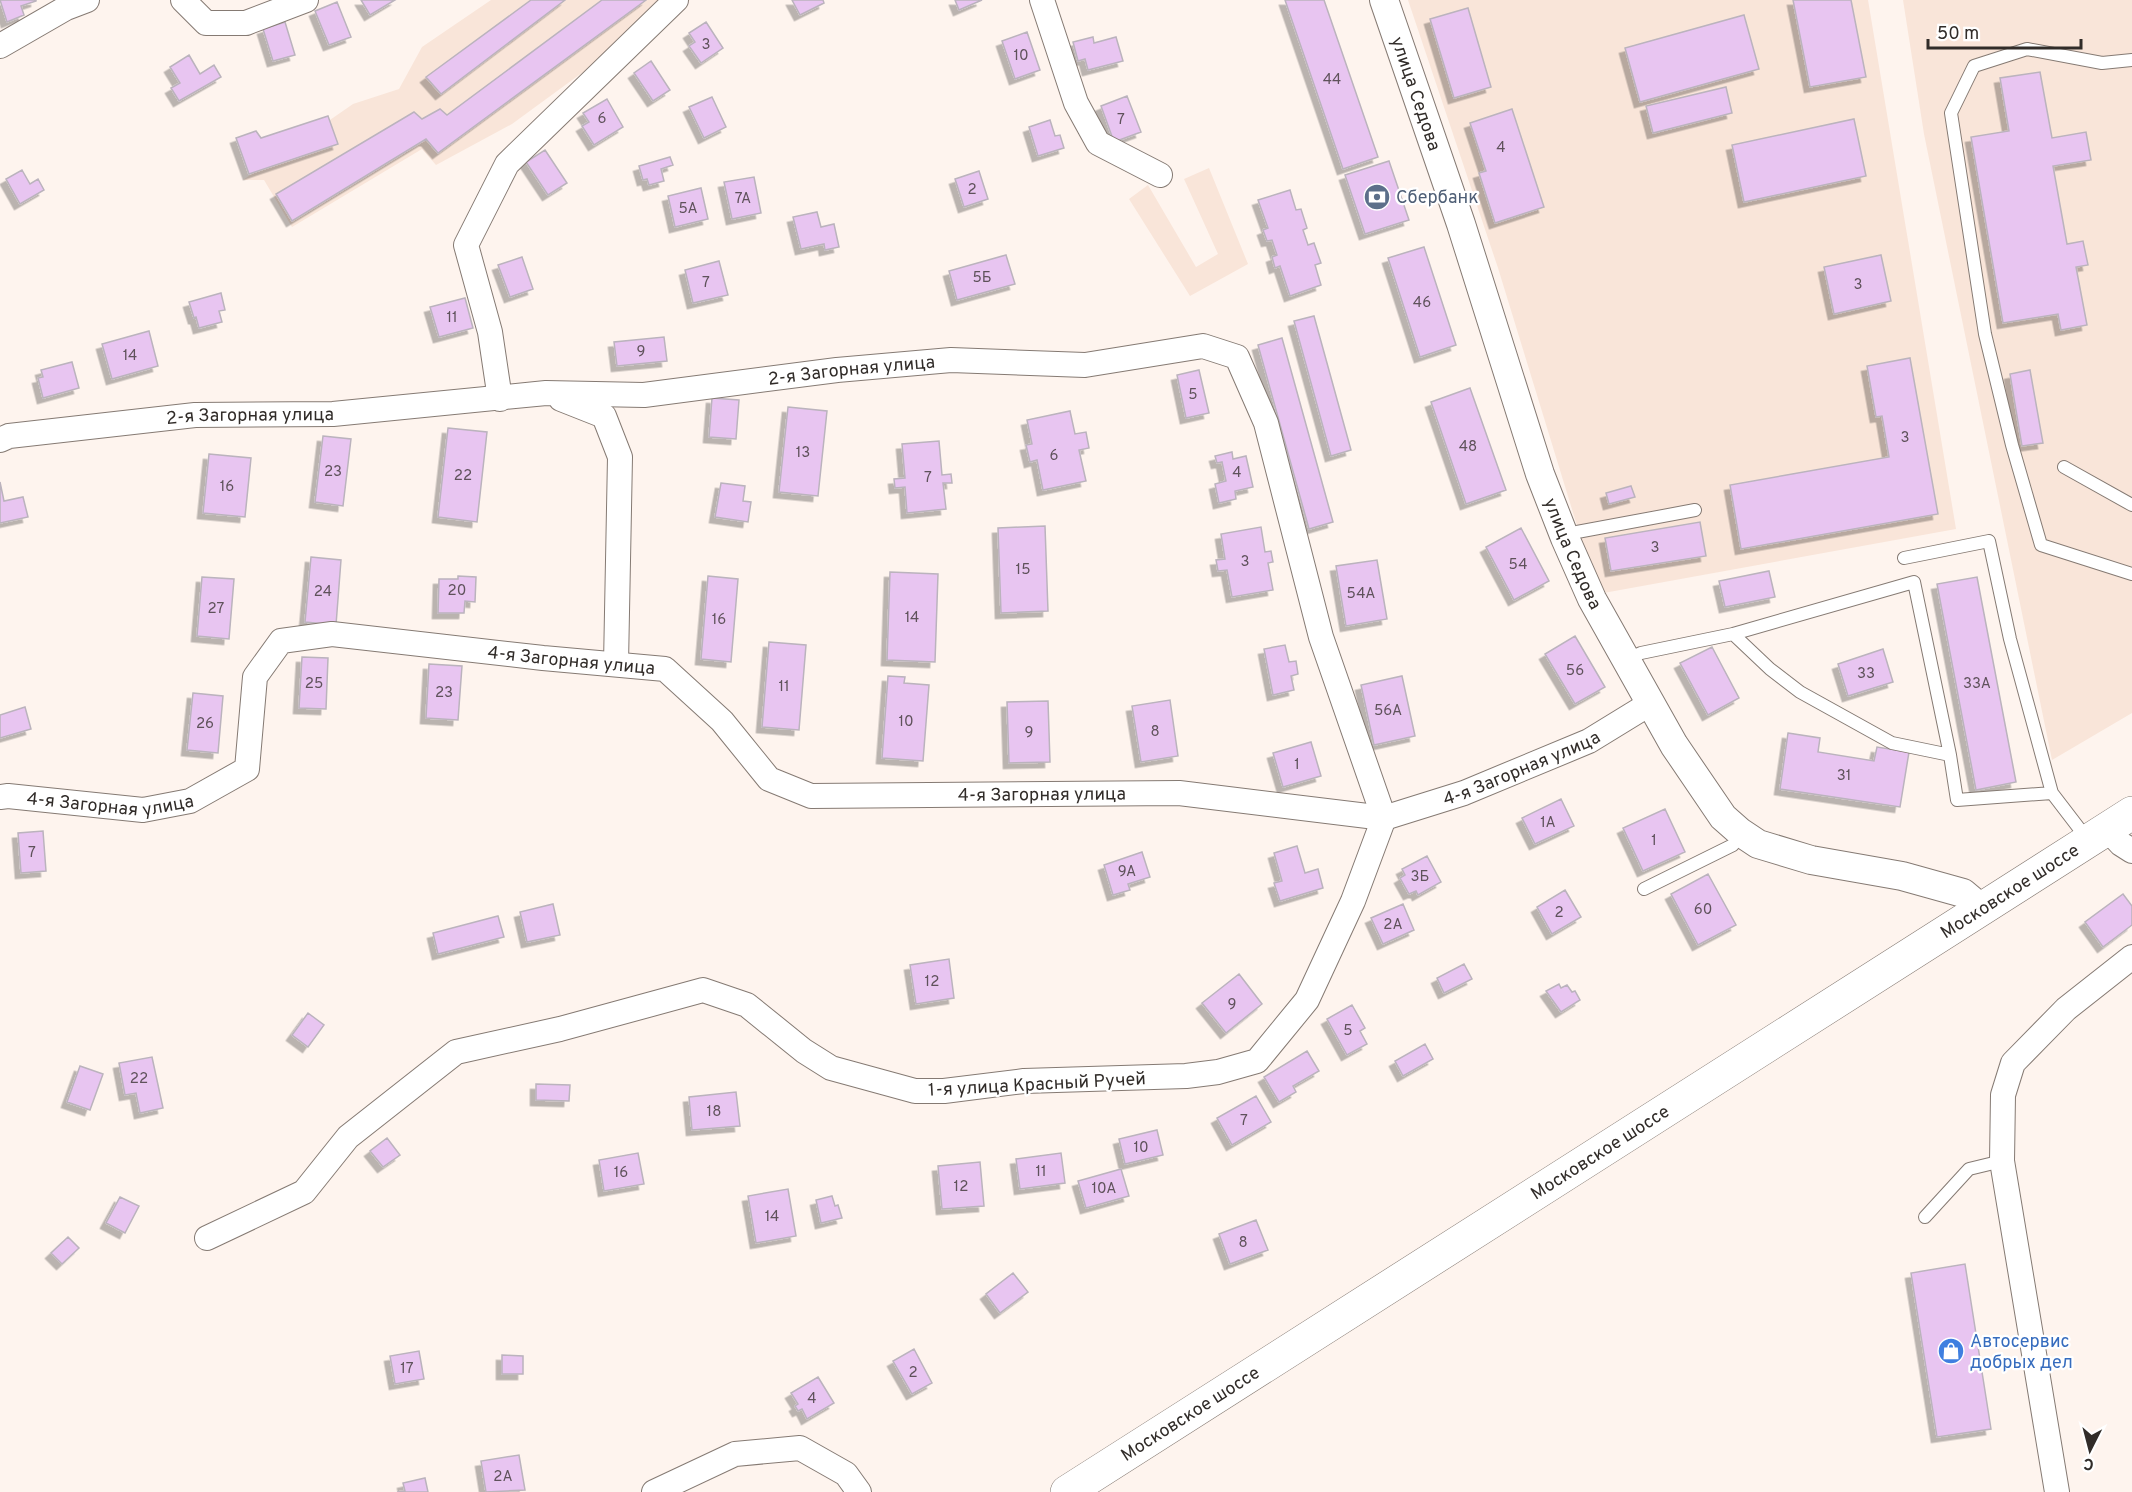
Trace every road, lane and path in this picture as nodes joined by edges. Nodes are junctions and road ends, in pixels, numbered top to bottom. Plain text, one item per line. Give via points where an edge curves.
1 (87, 0) edge
2 (183, 0) edge
3 (306, 0) edge
4 (676, 0) edge
5 (1042, 0) edge
6 (1384, 0) edge
7 (0, 45) edge
8 (2132, 60) edge
9 (1160, 175) dead end
10 (546, 393) junction
11 (500, 399) junction
12 (0, 440) edge
13 (2064, 467) dead end
14 (2132, 505) edge
15 (1695, 510) dead end
16 (1565, 538) junction
17 (1904, 558) dead end
18 (2132, 574) edge
19 (1733, 634) junction
20 (1627, 659) junction
21 (616, 664) junction
22 (1651, 703) junction
23 (1950, 755) junction
24 (2052, 793) junction
25 (0, 797) edge
26 (1384, 818) junction
27 (2109, 828) edge
28 (1740, 832) junction
29 (2132, 851) edge
30 (1644, 889) dead end
31 (1982, 909) junction
32 (2132, 957) edge
33 (2002, 1161) junction
34 (1926, 1217) dead end
35 (207, 1238) dead end
36 (654, 1492) edge
37 (859, 1492) edge
38 (1067, 1492) edge
39 (2057, 1492) edge

1 - 7 street
2 - 3 street via 206,23 246,23
4 - 11 street via 507,164 466,245 490,332
5 - 9 street via 1076,103 1098,143
6 - 16 street, улица Седова via 1461,224 1540,474
8 - 18 lane via 2102,63 2027,49 1974,66 1951,113 1985,334 2041,545
10 - 11 street, 2-я Загорная улица
10 - 21 street via 604,416 620,457
10 - 26 street, 2-я Загорная улица via 644,395 951,360 1085,365 1203,346 1237,357 1266,423 1321,637
11 - 12 street, 2-я Загорная улица via 333,414 195,415
13 - 14 lane
15 - 16 lane via 1576,532
16 - 20 street, улица Седова via 1592,599
17 - 24 lane via 1989,541 2010,639
19 - 20 lane
19 - 23 lane via 1800,692 1892,743
19 - 23 lane via 1914,582
20 - 22 street, улица Седова
21 - 25 street, 4-я Загорная улица via 332,634 281,641 255,677 248,770 190,801 143,810
21 - 26 street, 4-я Загорная улица via 665,669 722,721 770,779 811,796 1179,793
22 - 26 street, 4-я Загорная улица via 1589,741 1464,793
22 - 28 street, улица Седова via 1723,817
23 - 24 lane via 1957,800
24 - 27 lane
26 - 35 street, 1-я улица Красный Ручей via 1353,901 1307,1000 1257,1061 1186,1077 1024,1081 944,1092 915,1091 831,1068 747,1005 703,990 560,1029 456,1052 348,1137 304,1192
27 - 29 street
27 - 31 main road, Московское шоссе
28 - 30 lane via 1733,845
28 - 31 street, улица Седова via 1758,844 1811,860 1902,876 1963,892
31 - 38 main road, Московское шоссе
32 - 33 street via 2066,1009 2013,1063 2002,1095
33 - 34 lane via 1969,1169
33 - 39 street
36 - 37 street via 735,1454 800,1448 846,1474

